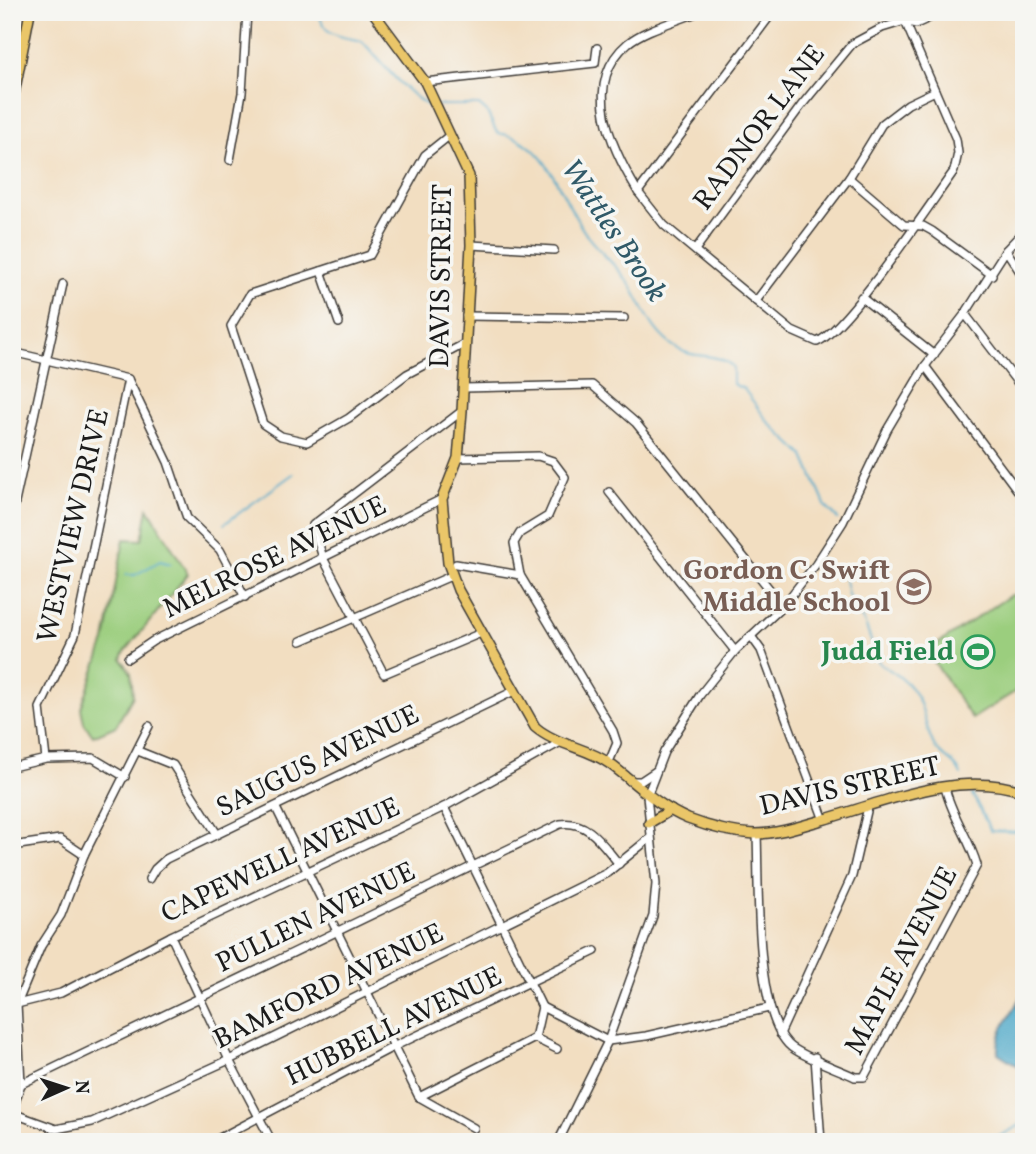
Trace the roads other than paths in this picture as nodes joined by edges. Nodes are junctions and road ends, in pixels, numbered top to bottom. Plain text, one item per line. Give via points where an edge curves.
1 (30, 12) edge
2 (247, 12) edge
3 (373, 12) edge
4 (698, 12) edge
5 (901, 12) edge
6 (942, 12) edge
7 (768, 14) edge
8 (905, 21) junction
9 (597, 48) dead end
10 (427, 86) junction
11 (935, 92) junction
12 (12, 104) edge
13 (450, 135) junction
14 (230, 160) dead end
15 (849, 178) junction
16 (638, 192) junction
17 (915, 226) junction
18 (1024, 231) edge
19 (471, 245) junction
20 (554, 250) dead end
21 (695, 250) junction
22 (1006, 250) junction
23 (321, 271) junction
24 (992, 275) junction
25 (1024, 278) edge
26 (64, 284) dead end
27 (861, 298) junction
28 (756, 301) junction
29 (965, 314) junction
30 (466, 316) junction
31 (624, 318) dead end
32 (339, 323) dead end
33 (466, 343) junction
34 (12, 352) edge
35 (934, 355) junction
36 (47, 359) junction
37 (925, 366) junction
38 (128, 379) junction
39 (464, 388) junction
40 (1024, 391) edge
41 (462, 411) junction
42 (458, 458) junction
43 (1024, 484) edge
44 (1017, 490) junction
45 (609, 492) dead end
46 (442, 499) junction
47 (1024, 499) edge
48 (12, 516) edge
49 (323, 558) junction
50 (452, 564) junction
51 (520, 575) junction
52 (451, 576) junction
53 (245, 597) junction
54 (783, 606) junction
55 (356, 619) junction
56 (481, 633) junction
57 (751, 635) junction
58 (301, 641) dead end
59 (735, 651) junction
60 (128, 658) dead end
61 (512, 692) junction
62 (149, 726) dead end
63 (559, 743) junction
64 (138, 751) junction
65 (46, 759) junction
66 (609, 762) junction
67 (12, 766) edge
68 (657, 771) junction
69 (125, 777) junction
70 (630, 781) junction
71 (945, 787) junction
72 (1024, 792) edge
73 (647, 796) junction
74 (444, 807) junction
75 (868, 807) junction
76 (276, 808) junction
77 (671, 810) junction
78 (824, 820) junction
79 (649, 822) junction
80 (217, 834) junction
81 (757, 834) junction
82 (650, 838) junction
83 (12, 846) edge
84 (84, 855) junction
85 (619, 864) junction
86 (474, 866) junction
87 (308, 870) junction
88 (149, 879) dead end
89 (503, 924) junction
90 (338, 930) junction
91 (171, 936) junction
92 (594, 951) dead end
93 (529, 984) junction
94 (366, 993) junction
95 (201, 997) junction
96 (14, 1001) edge
97 (542, 1007) junction
98 (769, 1008) junction
99 (780, 1034) junction
100 (535, 1038) junction
101 (608, 1041) junction
102 (393, 1047) junction
103 (557, 1049) dead end
104 (815, 1058) junction
105 (229, 1060) junction
106 (22, 1084) junction
107 (419, 1097) junction
108 (12, 1113) edge
109 (258, 1119) junction
110 (474, 1128) dead end
111 (212, 1142) edge
112 (272, 1142) edge
113 (558, 1142) edge
114 (821, 1142) edge

1 - 12 main road
2 - 14 street via 242,93
3 - 10 main road, DAVIS STREET
4 - 16 street via 626,44 604,80 610,138
5 - 8 street
6 - 8 street, RADNOR LANE via 916,24
7 - 16 street
8 - 11 street
8 - 21 street, RADNOR LANE via 867,34 836,60
9 - 10 street via 595,63
10 - 13 main road, DAVIS STREET
11 - 15 street via 890,115
11 - 17 street via 956,139 957,162
13 - 19 main road, DAVIS STREET via 469,176
13 - 23 street via 425,155 370,255
15 - 17 street via 904,225
15 - 28 street
16 - 21 street via 664,225
17 - 24 street via 932,231
17 - 27 street
18 - 22 street
19 - 20 street
19 - 30 main road, DAVIS STREET
21 - 28 street
22 - 24 street
22 - 25 street
23 - 32 street
23 - 33 street via 250,294 231,326 263,424 281,436 307,442 349,418 407,374
24 - 29 street
26 - 36 street
27 - 28 street via 835,330 817,342 792,331
27 - 35 street
29 - 35 street
29 - 40 street
30 - 31 street
30 - 33 main road, DAVIS STREET
33 - 39 main road, DAVIS STREET
34 - 36 street
35 - 37 street
36 - 38 street
36 - 48 street
37 - 44 street
37 - 54 street via 887,430 843,522
38 - 53 street via 168,462 187,518 220,550
38 - 65 street, WESTVIEW DRIVE via 75,635 40,708
39 - 41 main road, DAVIS STREET
39 - 54 street via 592,385 636,423
41 - 42 main road, DAVIS STREET
41 - 49 street via 313,525
42 - 46 main road, DAVIS STREET
42 - 51 street via 538,456 553,461 565,477 548,516 520,533 514,543
43 - 44 street
44 - 47 street
45 - 59 street
46 - 49 street, MELROSE AVENUE
46 - 50 main road, DAVIS STREET
49 - 53 street, MELROSE AVENUE
49 - 55 street
50 - 51 street
50 - 52 main road, DAVIS STREET
51 - 66 street via 613,731 617,743
52 - 55 street
52 - 56 main road, DAVIS STREET
53 - 60 street, MELROSE AVENUE via 153,641
54 - 57 street
55 - 56 street via 384,674
55 - 58 street
56 - 61 main road, DAVIS STREET
57 - 59 street
57 - 78 street via 761,650
59 - 68 street via 700,695
61 - 63 main road, DAVIS STREET via 535,727
61 - 76 street, SAUGUS AVENUE
62 - 64 street
63 - 66 main road, DAVIS STREET
63 - 74 street, CAPEWELL AVENUE
64 - 69 street
64 - 80 street via 173,765
65 - 67 street
65 - 69 street via 93,758
66 - 70 main road, DAVIS STREET
68 - 70 street via 641,781
68 - 73 street
69 - 84 street
70 - 73 main road, DAVIS STREET
71 - 72 main road, DAVIS STREET via 971,784
71 - 75 main road, DAVIS STREET
71 - 104 street, MAPLE AVENUE via 976,865 864,1077
73 - 77 main road, DAVIS STREET
73 - 79 street
74 - 86 street
74 - 87 street, CAPEWELL AVENUE
75 - 78 main road, DAVIS STREET
75 - 99 street via 852,876
76 - 80 street, SAUGUS AVENUE
76 - 87 street
77 - 79 main road
77 - 81 main road, DAVIS STREET via 725,831
78 - 81 main road, DAVIS STREET
79 - 82 street
80 - 88 street, SAUGUS AVENUE via 166,859
81 - 98 street
82 - 85 street, BAMFORD AVENUE
82 - 101 street via 656,884 653,916
83 - 84 street via 60,839
84 - 96 street via 61,915
85 - 86 street, PULLEN AVENUE via 591,831 575,822 560,824
85 - 89 street, BAMFORD AVENUE
86 - 89 street
86 - 90 street, PULLEN AVENUE
87 - 90 street
87 - 91 street, CAPEWELL AVENUE
89 - 93 street
89 - 94 street, BAMFORD AVENUE
90 - 94 street
90 - 95 street, PULLEN AVENUE
91 - 95 street
91 - 96 street, CAPEWELL AVENUE via 61,993
92 - 93 street, HUBBELL AVENUE
93 - 97 street
93 - 102 street, HUBBELL AVENUE
94 - 102 street
94 - 105 street, BAMFORD AVENUE
95 - 105 street
95 - 106 street, PULLEN AVENUE
96 - 106 street
97 - 100 street
97 - 101 street
98 - 99 street
98 - 101 street
99 - 104 street via 790,1046
100 - 103 street
100 - 107 street
101 - 113 street
102 - 107 street
102 - 109 street, HUBBELL AVENUE
104 - 114 street
105 - 108 street, BAMFORD AVENUE via 72,1128 56,1129
105 - 109 street
106 - 108 street
107 - 110 street
109 - 111 street, HUBBELL AVENUE
109 - 112 street

